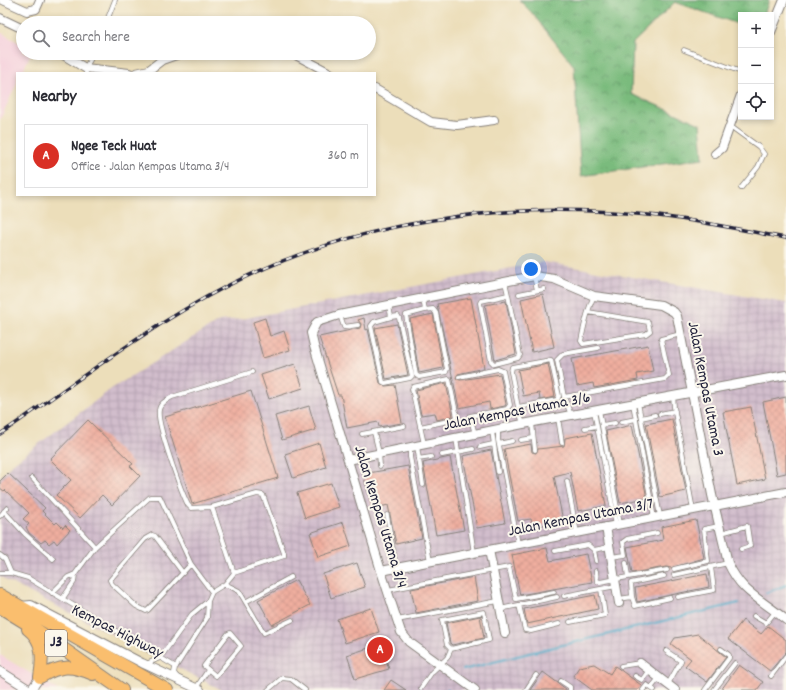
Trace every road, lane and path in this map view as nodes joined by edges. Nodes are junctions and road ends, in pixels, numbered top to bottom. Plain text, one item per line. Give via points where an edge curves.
1 (3, 0) edge
2 (40, 0) edge
3 (115, 0) edge
4 (784, 0) edge
5 (109, 16) edge
6 (0, 18) edge
7 (774, 25) edge
8 (16, 26) edge
9 (684, 50) dead end
10 (70, 60) edge
11 (90, 60) edge
12 (162, 60) edge
13 (305, 60) edge
14 (85, 71) edge
15 (738, 71) edge
16 (106, 72) edge
17 (140, 72) edge
18 (328, 72) edge
19 (376, 89) edge
20 (738, 103) edge
21 (494, 120) dead end
22 (730, 126) junction
23 (715, 154) dead end
24 (741, 188) dead end
25 (534, 276) junction
26 (505, 282) junction
27 (544, 289) dead end
28 (537, 290) junction
29 (519, 294) dead end
30 (508, 295) junction
31 (594, 296) junction
32 (423, 299) junction
33 (389, 305) junction
34 (425, 310) junction
35 (588, 312) junction
36 (340, 315) junction
37 (391, 317) junction
38 (317, 322) joint
39 (358, 325) dead end
40 (681, 334) junction
41 (598, 348) dead end
42 (252, 372) dead end
43 (786, 375) edge
44 (459, 377) dead end
45 (691, 392) junction
46 (673, 395) junction
47 (564, 397) junction
48 (635, 403) junction
49 (518, 407) junction
50 (596, 410) junction
51 (674, 411) junction
52 (660, 414) dead end
53 (655, 415) dead end
54 (571, 416) junction
55 (558, 418) junction
56 (641, 418) junction
57 (636, 419) junction
58 (621, 422) dead end
59 (532, 423) junction
60 (615, 423) dead end
61 (523, 424) junction
62 (404, 426) dead end
63 (600, 426) junction
64 (420, 427) junction
65 (585, 428) dead end
66 (495, 431) junction
67 (374, 432) junction
68 (362, 434) dead end
69 (476, 434) junction
70 (456, 438) junction
71 (533, 438) junction
72 (521, 440) dead end
73 (512, 441) dead end
74 (562, 443) dead end
75 (493, 444) junction
76 (499, 444) junction
77 (417, 446) junction
78 (480, 446) dead end
79 (473, 449) dead end
80 (535, 450) dead end
81 (457, 452) junction
82 (379, 453) junction
83 (442, 455) dead end
84 (431, 457) dead end
85 (418, 459) junction
86 (348, 460) junction
87 (380, 466) dead end
88 (498, 472) dead end
89 (32, 478) dead end
90 (567, 481) dead end
91 (423, 485) dead end
92 (786, 492) edge
93 (715, 506) junction
94 (212, 507) junction
95 (693, 510) junction
96 (386, 515) dead end
97 (0, 516) edge
98 (657, 517) junction
99 (618, 525) junction
100 (606, 527) junction
101 (720, 529) junction
102 (577, 533) junction
103 (656, 533) dead end
104 (518, 544) junction
105 (96, 547) junction
106 (610, 547) junction
107 (741, 549) dead end
108 (489, 550) junction
109 (594, 550) junction
110 (555, 551) dead end
111 (474, 553) junction
112 (0, 555) edge
113 (611, 557) junction
114 (53, 559) dead end
115 (596, 561) dead end
116 (430, 562) junction
117 (626, 563) dead end
118 (191, 564) junction
119 (728, 564) junction
120 (711, 567) junction
121 (396, 568) junction
122 (674, 568) dead end
123 (493, 570) junction
124 (667, 570) dead end
125 (381, 571) junction
126 (596, 571) dead end
127 (0, 573) edge
128 (12, 573) junction
129 (183, 573) junction
130 (234, 573) junction
131 (75, 574) junction
132 (674, 575) dead end
133 (664, 576) dead end
134 (291, 577) dead end
135 (628, 577) junction
136 (616, 582) junction
137 (225, 584) junction
138 (601, 589) junction
139 (388, 590) junction
140 (212, 592) junction
141 (554, 592) dead end
142 (52, 593) junction
143 (0, 595) edge
144 (564, 596) dead end
145 (557, 597) dead end
146 (632, 597) junction
147 (678, 597) dead end
148 (63, 598) junction
149 (670, 598) dead end
150 (208, 601) junction
151 (247, 601) junction
152 (619, 601) joint
153 (500, 605) junction
154 (519, 605) junction
155 (0, 607) edge
156 (776, 611) junction
157 (754, 616) dead end
158 (292, 620) dead end
159 (397, 620) junction
160 (786, 620) edge
161 (570, 622) dead end
162 (559, 624) dead end
163 (505, 633) dead end
164 (451, 649) junction
165 (720, 649) dead end
166 (666, 651) dead end
167 (786, 656) edge
168 (160, 658) junction
169 (640, 663) joint
170 (735, 663) dead end
171 (441, 665) junction
172 (621, 666) dead end
173 (138, 667) junction
174 (176, 667) junction
175 (208, 670) junction
176 (649, 670) junction
177 (0, 671) edge
178 (536, 675) dead end
179 (635, 676) dead end
180 (771, 676) dead end
181 (40, 677) junction
182 (659, 678) junction
183 (561, 681) dead end
184 (110, 682) junction
185 (183, 682) junction
186 (668, 684) junction
187 (421, 688) dead end
188 (198, 689) edge
189 (653, 689) edge
190 (30, 690) edge
191 (122, 690) edge
192 (150, 690) edge
193 (167, 690) edge
194 (268, 690) edge
195 (305, 690) edge
196 (475, 690) edge
197 (526, 690) edge
198 (570, 690) edge
199 (643, 690) edge
200 (675, 690) edge
201 (705, 690) edge
202 (714, 690) edge

1 - 2 street via 27,11 36,9
3 - 5 lane
4 - 7 street
6 - 8 street
9 - 15 lane
10 - 14 street
11 - 14 lane
12 - 17 street via 149,70
13 - 18 street
14 - 16 street
19 - 21 street via 431,122 458,125
20 - 22 street
22 - 23 street via 722,148
22 - 24 lane via 759,147 764,154 758,167
25 - 26 street, Jalan Kempas Utama 3
25 - 28 lane
25 - 31 street, Jalan Kempas Utama 3 via 554,279
26 - 30 lane
26 - 32 street, Jalan Kempas Utama 3
27 - 28 lane
28 - 29 lane
30 - 30 lane via 480,303 491,361 494,364 518,358 520,355
31 - 35 lane
31 - 40 street, Jalan Kempas Utama 3 via 661,305 678,316
32 - 33 street, Jalan Kempas Utama 3
32 - 34 lane
33 - 36 street, Jalan Kempas Utama 3
33 - 37 lane
34 - 34 lane via 406,315 416,375 419,377 446,372 447,369 436,313 433,309
35 - 35 lane via 581,342 583,344 646,334 650,331 648,322
36 - 38 street, Jalan Kempas Utama 3
36 - 39 lane via 344,327
37 - 37 lane via 374,322 371,326 382,382 385,383 412,376 399,318
38 - 86 street, Jalan Kempas Utama 3/4 via 311,332
40 - 45 street, Jalan Kempas Utama 3
40 - 47 lane via 661,339 669,375 665,380
41 - 47 lane via 563,354 557,360
42 - 94 lane via 172,397 159,408 158,416 171,460 188,505 191,508
43 - 45 street, Jalan Kempas Utama 3/6
44 - 69 lane via 498,369 504,371 510,405 506,409 470,416
45 - 46 street, Jalan Kempas Utama 3/6
45 - 93 street, Jalan Kempas Utama 3
46 - 48 street, Jalan Kempas Utama 3/6
46 - 51 lane
47 - 54 lane
48 - 50 street, Jalan Kempas Utama 3/6
48 - 56 lane
48 - 57 lane
49 - 49 lane via 512,367 551,360 559,396 557,400
49 - 61 lane
50 - 54 street, Jalan Kempas Utama 3/6
50 - 63 lane
51 - 52 lane
51 - 95 lane
53 - 56 lane
54 - 55 street, Jalan Kempas Utama 3/6
55 - 59 street, Jalan Kempas Utama 3/6
55 - 74 lane
56 - 98 lane
57 - 58 lane
57 - 98 lane
59 - 61 street, Jalan Kempas Utama 3/6
59 - 71 lane
60 - 63 lane
61 - 66 street, Jalan Kempas Utama 3/6
62 - 67 lane
63 - 65 lane
63 - 99 lane
64 - 64 lane via 413,387 449,379 457,417
64 - 77 lane
66 - 69 street, Jalan Kempas Utama 3/6
66 - 75 lane
66 - 76 lane
67 - 68 lane
67 - 82 lane
69 - 70 street, Jalan Kempas Utama 3/6
70 - 77 street, Jalan Kempas Utama 3/6
70 - 81 lane
71 - 72 lane
71 - 80 lane
73 - 76 lane
75 - 78 lane
75 - 88 lane
76 - 104 lane
77 - 82 street, Jalan Kempas Utama 3/6
77 - 85 lane
77 - 116 lane via 410,457
79 - 81 lane
81 - 83 lane
81 - 111 lane
82 - 86 street, Jalan Kempas Utama 3/6
82 - 87 lane
84 - 85 lane
85 - 91 lane
86 - 125 street, Jalan Kempas Utama 3/4
89 - 105 lane
90 - 102 lane
92 - 93 street, Jalan Kempas Utama 3/7
93 - 95 street, Jalan Kempas Utama 3/7
93 - 101 street, Jalan Kempas Utama 3
94 - 130 lane
94 - 130 lane via 263,494 284,553 281,558
95 - 98 street, Jalan Kempas Utama 3/7
96 - 121 lane
97 - 114 lane via 6,510 25,534
98 - 99 street, Jalan Kempas Utama 3/7
99 - 100 street, Jalan Kempas Utama 3/7
100 - 102 street, Jalan Kempas Utama 3/7
100 - 106 street
101 - 107 lane via 747,526 750,546
101 - 119 street, Jalan Kempas Utama 3
101 - 122 lane via 704,529 708,562
102 - 104 street, Jalan Kempas Utama 3/7
103 - 113 lane via 626,539 623,542 625,555
104 - 108 street, Jalan Kempas Utama 3/7
105 - 118 lane via 150,497 160,497
105 - 131 lane
106 - 109 lane
106 - 113 street
108 - 111 street, Jalan Kempas Utama 3/7
108 - 123 street
109 - 110 lane via 588,545
109 - 115 lane
111 - 116 street, Jalan Kempas Utama 3/7
112 - 128 lane via 6,558
113 - 136 street
116 - 121 street, Jalan Kempas Utama 3/7
117 - 135 lane
118 - 129 lane
118 - 140 lane
119 - 120 lane
119 - 156 street, Jalan Kempas Utama 3 via 734,577 747,591
120 - 132 lane
120 - 147 lane via 714,590
121 - 125 street, Jalan Kempas Utama 3/7
123 - 139 lane
123 - 141 lane via 509,567 517,599
123 - 153 street
124 - 135 lane
125 - 139 street, Jalan Kempas Utama 3/4
126 - 136 lane via 598,582
127 - 128 lane
128 - 142 lane via 28,578
129 - 129 lane via 146,611 136,606 110,580 145,539 152,535
130 - 137 lane
131 - 142 lane via 68,577
131 - 148 lane via 74,582
133 - 146 lane via 631,583
134 - 151 lane
135 - 136 lane
136 - 138 lane
136 - 152 street
137 - 140 lane
137 - 151 lane via 236,588
138 - 144 lane
138 - 161 lane via 605,615
139 - 159 street, Jalan Kempas Utama 3/4
140 - 150 lane
142 - 148 lane
143 - 173 main road, Kempas Highway / J3
145 - 154 lane
146 - 149 lane via 635,606
146 - 152 lane
148 - 168 lane
150 - 168 lane via 192,614
150 - 174 lane via 207,618
151 - 158 lane via 264,633
153 - 154 lane
153 - 159 lane
153 - 163 street
154 - 162 lane via 525,630
155 - 181 main road via 38,639 42,655
155 - 184 main road, J3
156 - 157 lane via 766,624
156 - 160 street, Jalan Kempas Utama 3
159 - 171 street, Jalan Kempas Utama 3/4 via 401,632 409,642
164 - 164 lane via 447,645 442,620 484,612 489,640
164 - 171 lane
165 - 201 lane via 729,655 729,658
166 - 186 lane via 681,661
167 - 180 lane
168 - 173 lane
168 - 174 lane
169 - 172 lane
169 - 176 street
170 - 202 lane
171 - 187 lane via 432,672
171 - 196 street, Jalan Kempas Utama 3/4
173 - 185 street, Kempas Highway
173 - 192 main road via 141,681
173 - 193 main road, Kempas Highway / J3
174 - 185 lane via 174,673
175 - 175 lane via 205,665 230,633 241,646 218,676
175 - 188 lane
176 - 179 lane via 642,680
176 - 182 street
177 - 190 street
178 - 197 lane
181 - 184 main road via 55,670 71,667 80,668
181 - 190 street
182 - 186 street
182 - 189 lane
183 - 198 lane via 571,688
184 - 191 main road, J3
185 - 188 street, Kempas Highway
186 - 200 street
189 - 199 lane via 647,685
194 - 195 lane via 282,678 291,680

